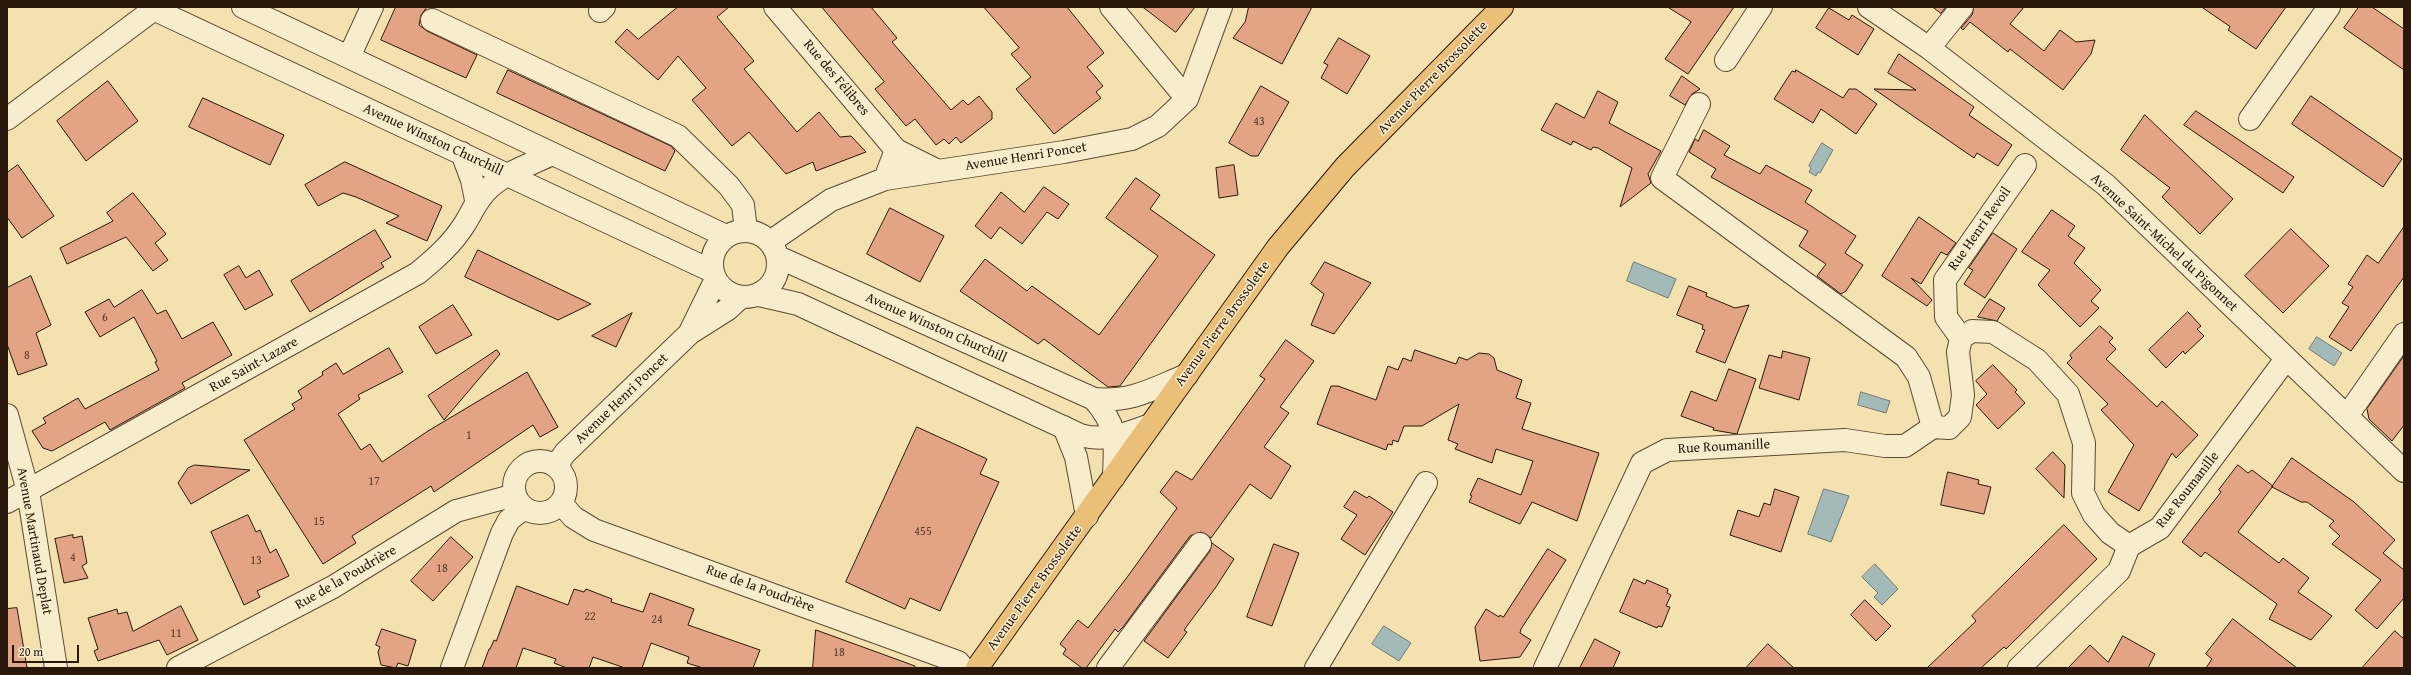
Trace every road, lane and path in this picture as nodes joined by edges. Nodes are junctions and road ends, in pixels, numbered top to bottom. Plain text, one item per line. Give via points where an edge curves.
1 (243, 7) edge
2 (372, 7) edge
3 (775, 7) edge
4 (1111, 7) edge
5 (1221, 7) edge
6 (1502, 7) edge
7 (1761, 7) edge
8 (1869, 7) edge
9 (1962, 7) edge
10 (2329, 7) edge
11 (153, 8) edge
12 (432, 20) dead end
13 (1929, 48) junction
14 (349, 58) junction
15 (1726, 60) dead end
16 (1187, 99) junction
17 (1699, 104) dead end
18 (7, 119) edge
19 (2250, 119) dead end
20 (896, 150) junction
21 (462, 153) junction
22 (552, 154) junction
23 (2025, 165) dead end
24 (938, 171) junction
25 (508, 174) junction
26 (885, 179) junction
27 (476, 200) junction
28 (736, 233) junction
29 (774, 249) junction
30 (714, 276) junction
31 (749, 296) junction
32 (690, 334) junction
33 (2404, 334) edge
34 (1961, 338) junction
35 (2286, 359) junction
36 (1187, 374) junction
37 (1094, 399) junction
38 (7, 415) edge
39 (2347, 416) junction
40 (1150, 425) junction
41 (1064, 427) junction
42 (1934, 427) junction
43 (1115, 437) junction
44 (556, 466) junction
45 (2404, 471) edge
46 (1114, 477) junction
47 (1426, 483) dead end
48 (28, 491) junction
49 (7, 502) edge
50 (520, 502) junction
51 (561, 504) junction
52 (1087, 516) junction
53 (1200, 544) dead end
54 (2129, 546) junction
55 (56, 668) edge
56 (178, 668) edge
57 (452, 668) edge
58 (963, 668) edge
59 (977, 668) edge
60 (1108, 668) edge
61 (1316, 668) edge
62 (1545, 668) edge
63 (2019, 668) edge

1 - 14 street
2 - 14 street
3 - 20 street, Rue des Félibres
4 - 16 street
5 - 16 street, Avenue Henri Poncet
6 - 36 main road, Avenue Pierre Brossolette via 1345,167 1278,247
7 - 15 street
8 - 13 street, Avenue Saint-Michel du Pigonnet
9 - 13 street
10 - 19 street
11 - 18 street
11 - 21 street, Avenue Winston Churchill
12 - 28 street via 678,136 729,186 743,205
13 - 35 street, Avenue Saint-Michel du Pigonnet via 2106,186
14 - 22 street
16 - 24 street, Avenue Henri Poncet via 1158,126 1132,139
17 - 42 street via 1662,178 1906,357 1919,377
20 - 24 street, Rue des Félibres
20 - 26 street
21 - 25 street, Avenue Winston Churchill
21 - 27 street
22 - 25 street, Rue Saint-Lazare
22 - 28 street
23 - 34 street, Rue Henri Revoil via 1945,280 1946,317
24 - 26 street, Avenue Henri Poncet
25 - 27 street, Rue Saint-Lazare via 490,186
25 - 30 street, Avenue Winston Churchill
26 - 29 street, Avenue Henri Poncet via 831,200
27 - 48 street, Rue Saint-Lazare via 464,224 447,248 418,273
28 - 29 street via 763,236
28 - 30 street via 718,244 712,257
29 - 31 street via 778,269 774,280
29 - 37 street, Avenue Winston Churchill
30 - 31 street via 726,292
30 - 32 street, Avenue Henri Poncet
31 - 32 street, Avenue Henri Poncet
31 - 41 street via 798,304
32 - 44 street, Avenue Henri Poncet via 565,453
33 - 39 street
34 - 42 street, Rue Roumanille via 1958,352 1963,395 1960,417 1949,428
34 - 54 street via 1972,331 1993,332 2037,360 2068,394 2084,443 2083,493 2094,516 2110,533
35 - 39 street, Avenue Saint-Michel du Pigonnet
35 - 54 street, Rue Roumanille via 2160,528
36 - 37 street, Avenue Winston Churchill via 1130,399
36 - 40 main road, Avenue Pierre Brossolette
37 - 43 street, Avenue Winston Churchill via 1106,414
38 - 48 street, Avenue Martinaud Deplat
39 - 45 street, Avenue Saint-Michel du Pigonnet
40 - 43 street
40 - 46 main road, Avenue Pierre Brossolette
41 - 43 street via 1093,438
41 - 52 street via 1076,457
42 - 62 street, Rue Roumanille via 1905,446 1845,440 1667,450 1642,463
43 - 46 street, Avenue Winston Churchill
44 - 50 street via 540,461 524,466 515,480
44 - 51 street via 562,472 566,488
46 - 52 main road, Avenue Pierre Brossolette
47 - 61 street
48 - 49 street, Rue Saint-Lazare
48 - 55 street, Avenue Martinaud Deplat
50 - 51 street via 531,512 543,513
50 - 56 street, Rue de la Poudrière via 456,511 333,587
50 - 57 street via 502,533
51 - 58 street, Rue de la Poudrière via 574,517 594,530 885,634 958,662
52 - 59 main road, Avenue Pierre Brossolette
53 - 60 street
54 - 63 street via 2119,571

